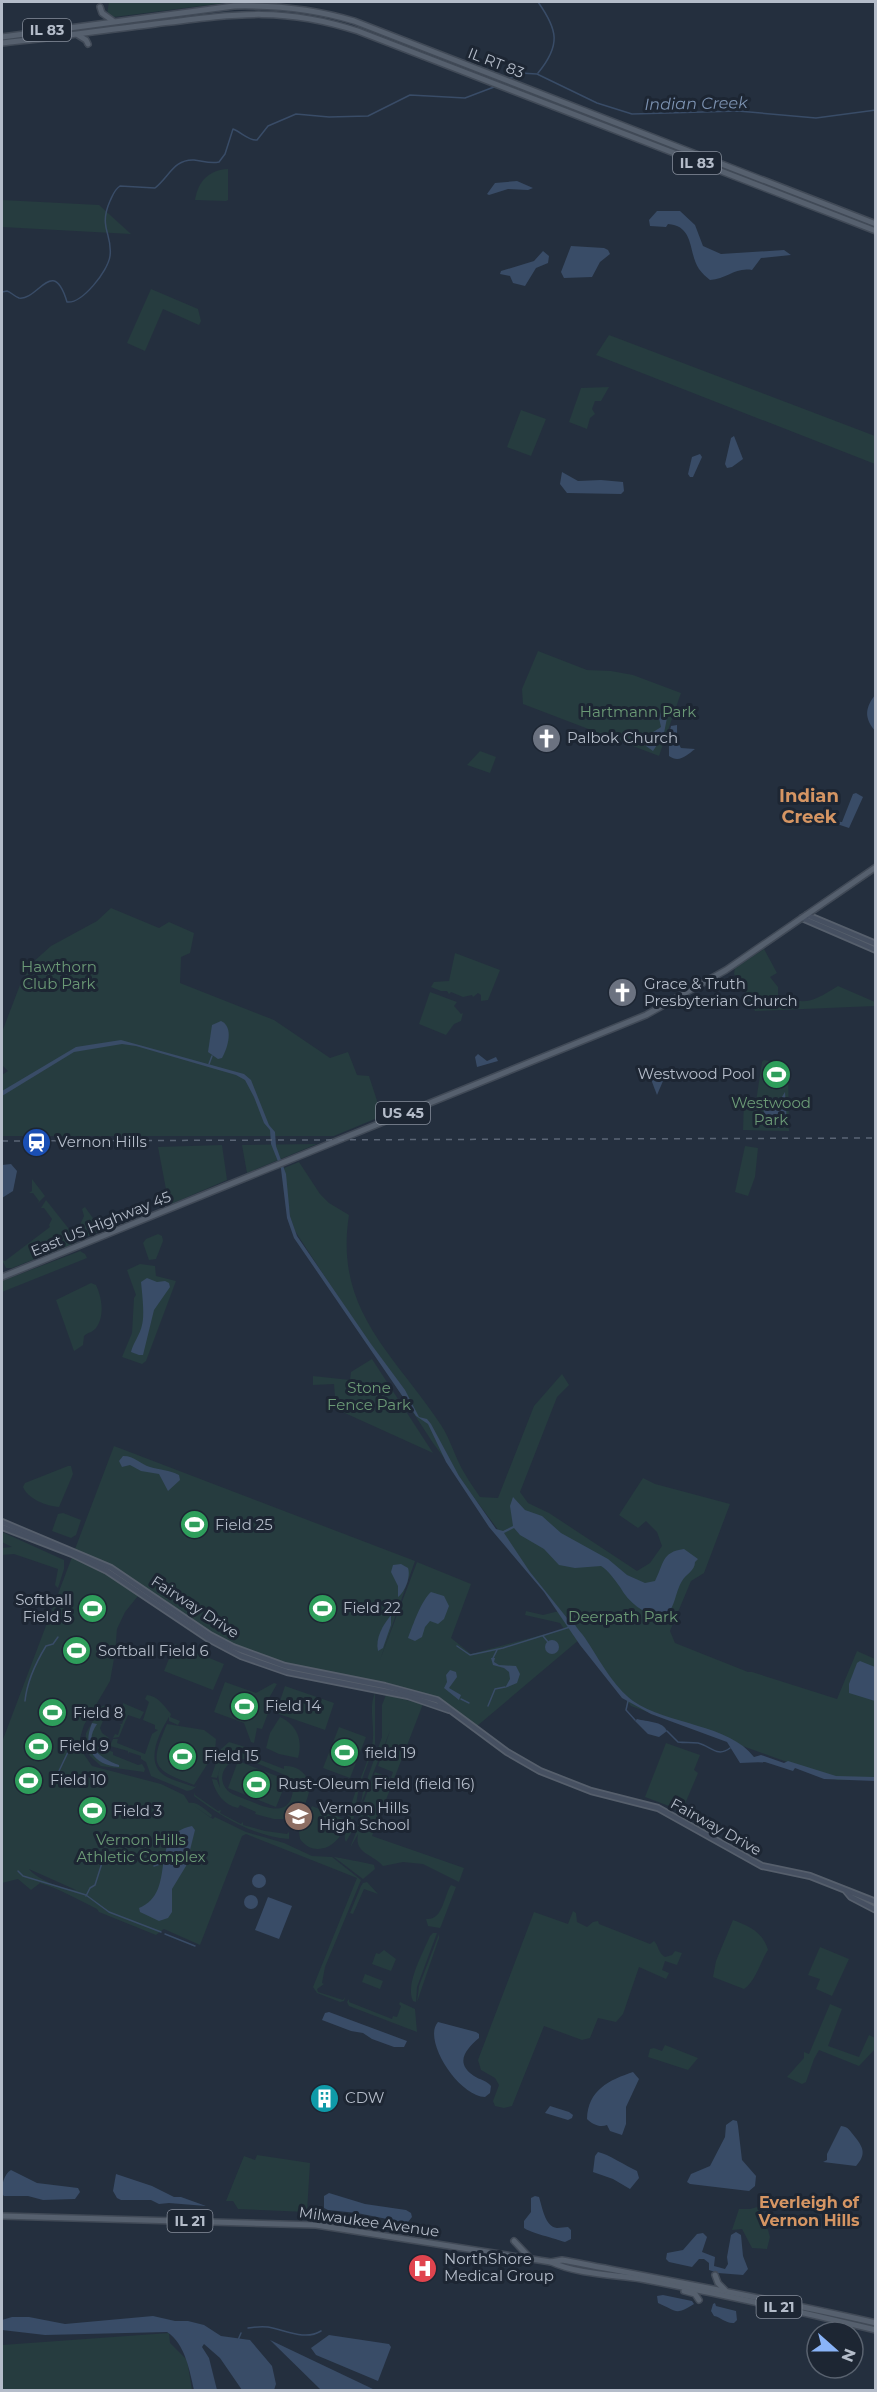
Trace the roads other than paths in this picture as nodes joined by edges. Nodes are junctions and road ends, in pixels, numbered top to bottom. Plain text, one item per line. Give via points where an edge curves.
1 (100, 7) dead end
2 (113, 21) junction
3 (77, 34) junction
4 (2, 37) edge
5 (2, 43) edge
6 (88, 44) dead end
7 (876, 224) edge
8 (876, 231) edge
9 (876, 867) edge
10 (804, 917) junction
11 (876, 944) edge
12 (876, 950) edge
13 (2, 1277) edge
14 (2, 1522) edge
15 (2, 1527) edge
16 (452, 1711) junction
17 (846, 1891) junction
18 (876, 1902) edge
19 (876, 1910) edge
20 (2, 2216) edge
21 (514, 2241) dead end
22 (531, 2259) junction
23 (551, 2262) junction
24 (715, 2274) dead end
25 (651, 2281) junction
26 (727, 2291) junction
27 (699, 2300) dead end
28 (876, 2324) edge
29 (876, 2330) edge

1 - 2 main road
2 - 4 main road, IL RT 83 / IL 83
2 - 7 main road, IL RT 83 / IL 83 via 234,6 292,7 331,14
3 - 5 main road, IL 83
3 - 6 main road
3 - 8 main road, IL RT 83 / IL 83 via 229,14 291,15 324,21
9 - 10 main road, US 45
10 - 11 main road
10 - 12 main road
10 - 13 main road, East US Highway 45 / US 45 via 706,982 647,1014
14 - 16 main road, Fairway Drive via 111,1568 210,1635 252,1655 285,1666 430,1697
15 - 16 main road, Fairway Drive via 107,1570 207,1638 241,1656 287,1672 408,1696
16 - 17 main road, Fairway Drive via 507,1752 555,1778 658,1808 762,1866 810,1876
17 - 18 main road, Fairway Drive
17 - 19 main road, Fairway Drive
20 - 22 main road, Milwaukee Avenue / IL 21 via 316,2225
21 - 22 main road
22 - 23 main road, Milwaukee Avenue / IL 21
23 - 25 main road, Milwaukee Avenue / IL 21
23 - 26 main road, Milwaukee Avenue / IL 21 via 562,2260
24 - 26 main road
25 - 27 main road via 695,2294
25 - 29 main road, Milwaukee Avenue / IL 21
26 - 28 main road, Milwaukee Avenue / IL 21

